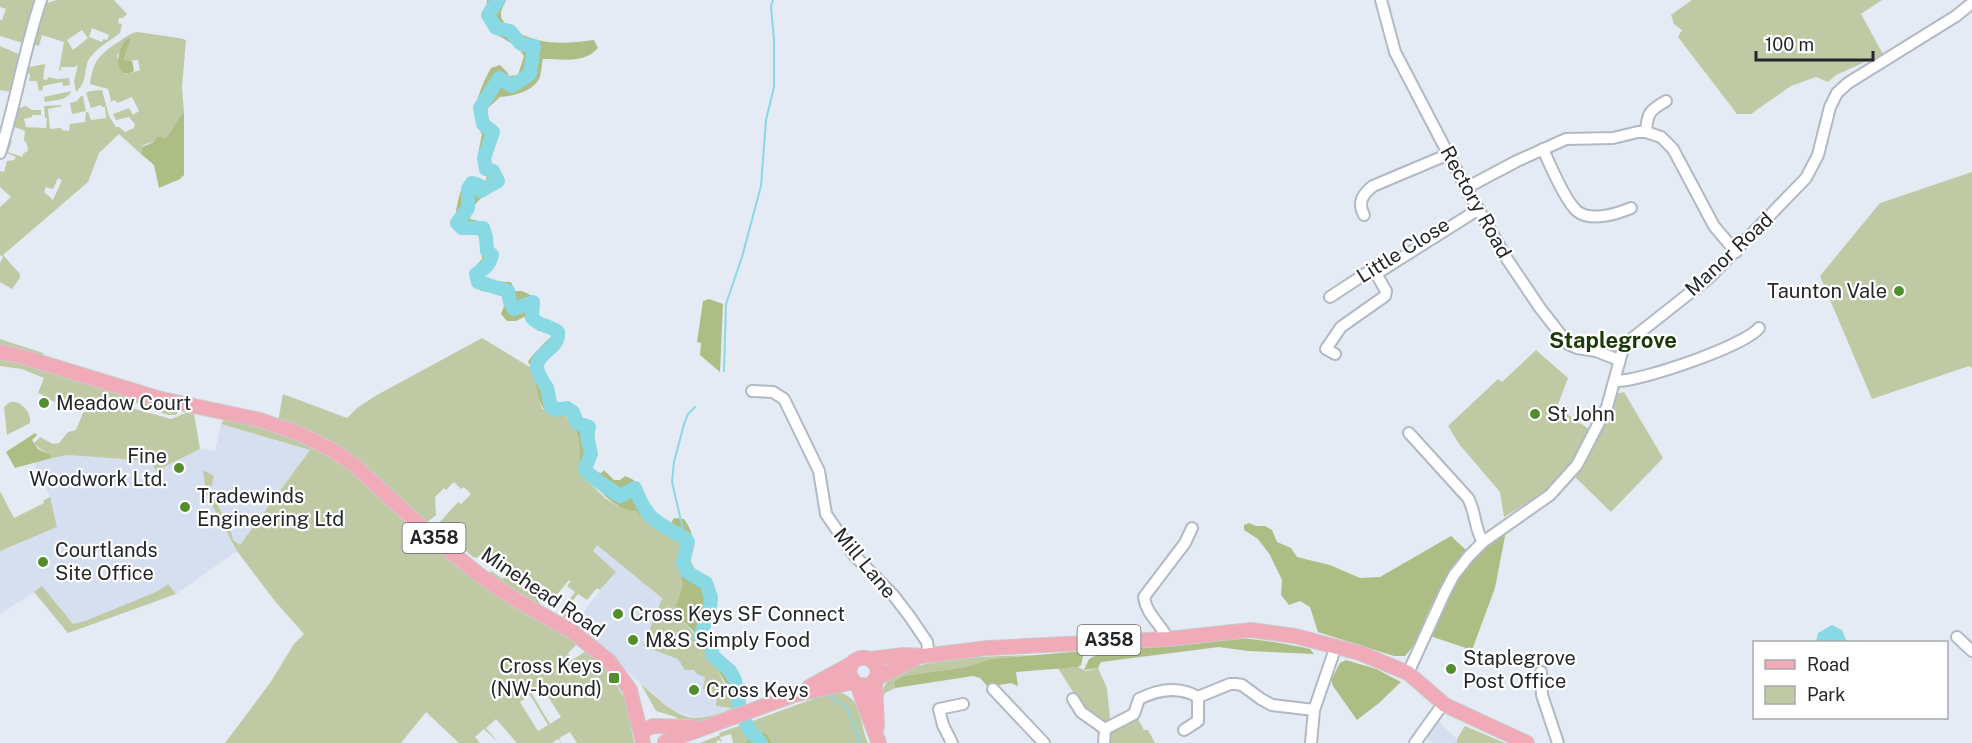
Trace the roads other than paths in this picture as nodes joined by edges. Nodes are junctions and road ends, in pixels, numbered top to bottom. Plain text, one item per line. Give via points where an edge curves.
1 (41, 0) edge
2 (1381, 0) edge
3 (1972, 3) edge
4 (1666, 101) dead end
5 (1646, 132) junction
6 (1543, 149) junction
7 (0, 153) edge
8 (1449, 154) junction
9 (1466, 188) junction
10 (1477, 207) junction
11 (1631, 208) dead end
12 (1364, 215) dead end
13 (1736, 252) junction
14 (1330, 297) dead end
15 (1759, 328) dead end
16 (0, 352) edge
17 (1335, 354) dead end
18 (1619, 360) junction
19 (1615, 381) junction
20 (752, 391) dead end
21 (1409, 433) dead end
22 (1192, 528) dead end
23 (1483, 542) junction
24 (1957, 637) dead end
25 (1168, 639) junction
26 (1336, 646) junction
27 (1972, 652) edge
28 (926, 655) junction
29 (871, 659) junction
30 (1972, 661) edge
31 (851, 664) junction
32 (1541, 672) dead end
33 (1408, 673) junction
34 (876, 680) junction
35 (856, 684) junction
36 (1001, 690) dead end
37 (798, 694) junction
38 (1198, 697) junction
39 (1072, 699) dead end
40 (963, 704) dead end
41 (1443, 704) junction
42 (927, 709) dead end
43 (939, 709) junction
44 (1314, 710) junction
45 (702, 728) junction
46 (1105, 729) junction
47 (1184, 730) dead end
48 (647, 736) edge
49 (879, 741) edge
50 (665, 742) edge
51 (952, 743) edge
52 (1044, 743) edge
53 (1104, 743) edge
54 (1311, 743) edge
55 (1415, 743) edge
56 (1527, 743) edge
57 (1558, 743) edge

1 - 7 street
2 - 8 street, Rectory Road via 1395,52
3 - 13 street, Manor Road via 1840,90 1830,107 1812,169
4 - 5 street via 1648,114
5 - 6 street via 1566,140
5 - 13 street via 1667,142 1714,226
6 - 9 street
6 - 11 street via 1578,218 1622,218
8 - 9 street, Rectory Road
8 - 12 street via 1373,186 1360,202
9 - 10 street, Rectory Road
10 - 14 street, Little Close
10 - 17 street via 1379,272 1385,296 1341,327 1326,349
10 - 18 street, Rectory Road via 1512,267 1568,344
13 - 18 street, Manor Road via 1634,337
15 - 19 street via 1744,340 1682,364 1642,378
16 - 48 main road, Minehead Road / A358 via 157,398 260,420 325,446 354,465 436,540 493,585 588,643 619,674 640,706
18 - 19 street, Manor Road
19 - 23 street, Manor Road via 1607,407 1571,474 1543,501
20 - 28 street, Mill Lane via 773,392 784,399 819,471 826,514 854,555 910,617 927,642
21 - 23 street via 1468,498
22 - 25 street via 1144,597 1151,616
23 - 33 street, Manor Road via 1454,575
24 - 27 street
25 - 26 main road, A358 via 1251,630
25 - 28 main road, A358 via 1010,646
26 - 33 main road, A358
26 - 44 street
27 - 30 street
28 - 29 main road, A358
28 - 34 main road, A358
29 - 31 main road, A358 via 860,658
29 - 34 main road via 877,667
31 - 35 main road via 849,673
31 - 37 main road, A358
32 - 57 street via 1542,695
33 - 41 main road, A358
34 - 35 main road, A358 via 867,686
34 - 49 main road
35 - 37 main road, A358
35 - 49 main road
36 - 52 street via 1018,717
37 - 45 main road, A358
38 - 44 street via 1236,684 1272,705
38 - 46 street via 1177,689 1149,694 1139,699 1134,714
38 - 47 street via 1202,723
39 - 46 street via 1076,715
40 - 43 street
41 - 55 street
41 - 56 main road, A358
42 - 43 street
43 - 51 street
44 - 54 street
45 - 48 main road, A358
45 - 50 main road, A358
46 - 53 street
48 - 50 main road, A358 via 665,734

